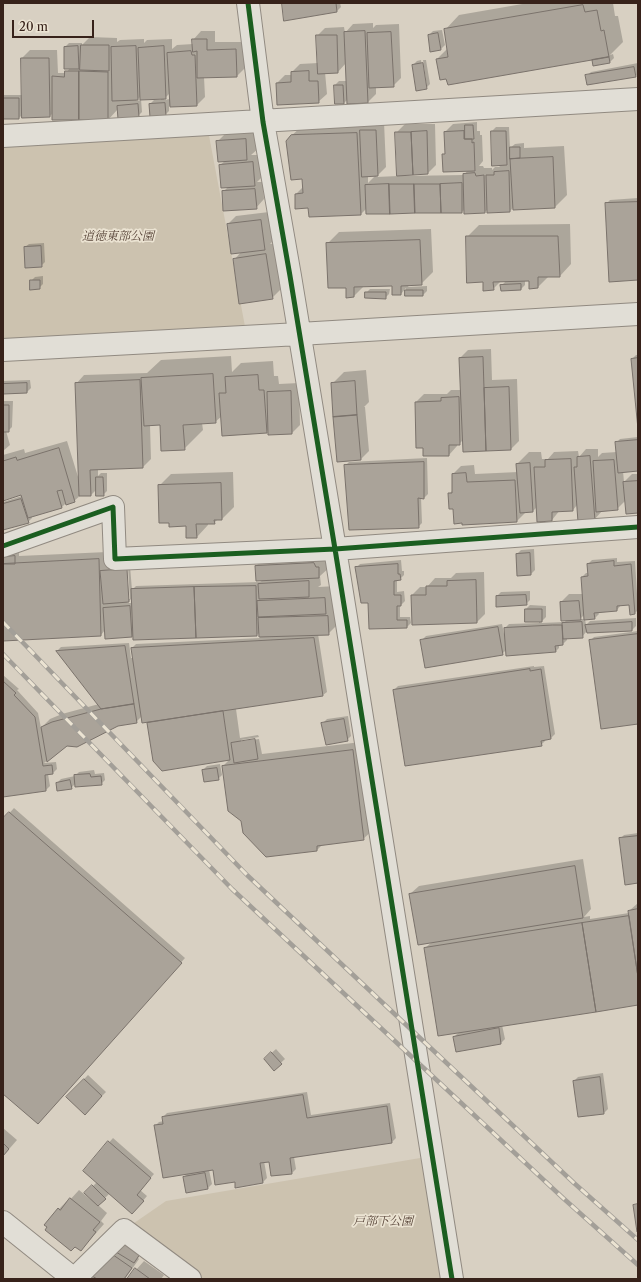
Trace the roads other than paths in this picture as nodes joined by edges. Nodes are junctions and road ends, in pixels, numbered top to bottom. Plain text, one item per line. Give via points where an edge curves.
1 (248, 3) edge
2 (638, 99) edge
3 (263, 122) junction
4 (3, 136) edge
5 (638, 314) edge
6 (299, 334) junction
7 (3, 350) edge
8 (638, 527) edge
9 (3, 546) edge
10 (335, 549) junction
11 (3, 1222) edge
12 (190, 1279) edge
13 (452, 1279) edge

1 - 3 street
2 - 3 street
3 - 4 street
3 - 6 street
5 - 6 street
6 - 7 street
6 - 10 street
8 - 10 street
9 - 10 street via 113,507 115,560
10 - 13 street
11 - 12 street via 74,1279 124,1230

